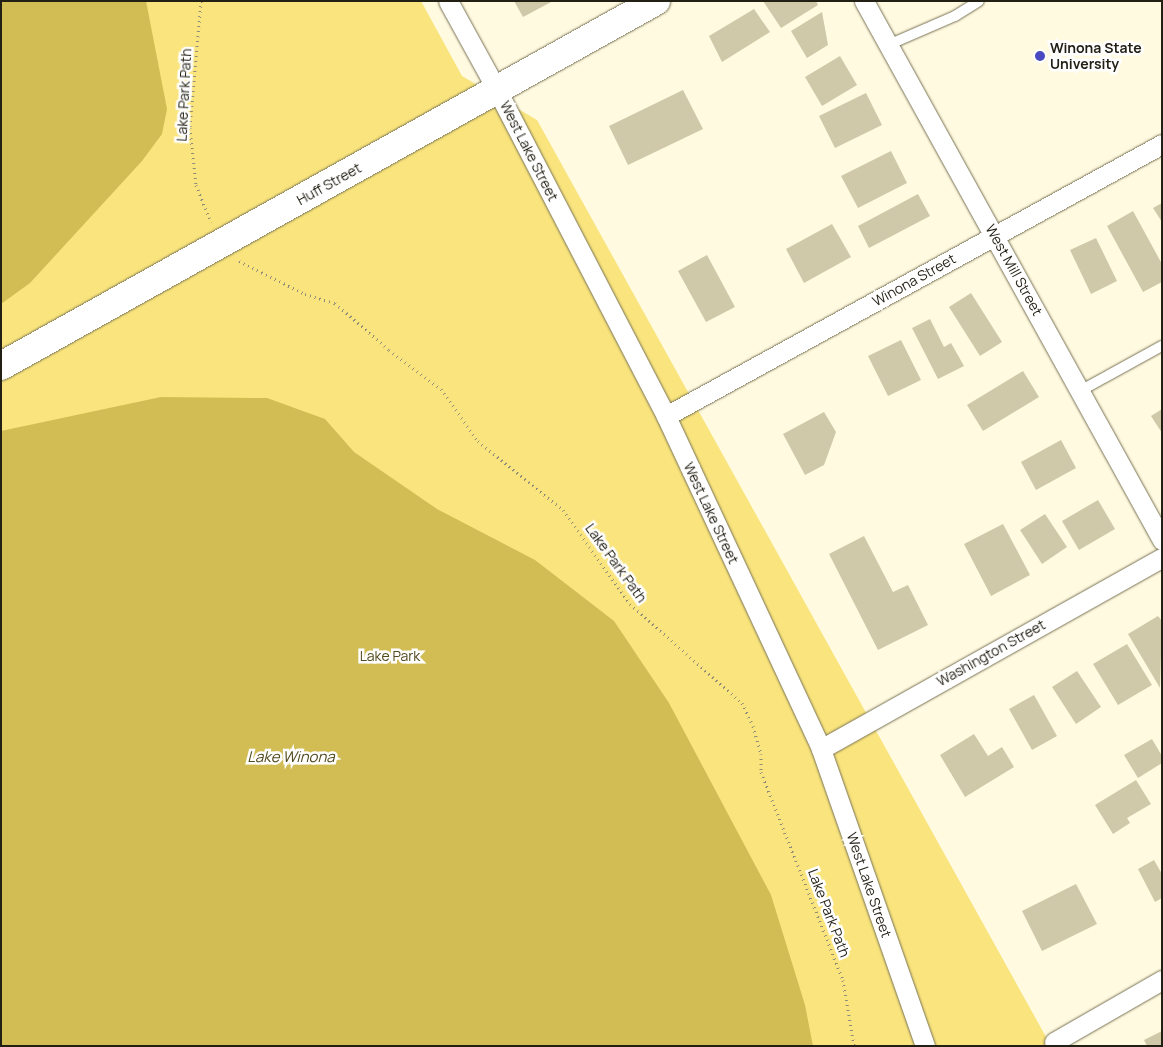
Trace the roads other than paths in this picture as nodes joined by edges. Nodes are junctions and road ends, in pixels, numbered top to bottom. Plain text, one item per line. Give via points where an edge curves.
1 (448, 1) edge
2 (656, 1) edge
3 (864, 1) edge
4 (979, 1) edge
5 (888, 45) junction
6 (498, 92) junction
7 (1162, 144) edge
8 (995, 235) junction
9 (1162, 346) edge
10 (1, 366) edge
11 (1080, 391) junction
12 (666, 416) junction
13 (1162, 540) edge
14 (1162, 558) edge
15 (821, 749) junction
16 (1162, 980) edge
17 (1054, 1042) dead end
18 (925, 1046) edge

1 - 6 street, West Lake Street
2 - 6 main road, Huff Street
3 - 5 street, West Mill Street
4 - 5 lane via 955,16
5 - 8 street, West Mill Street
6 - 10 main road, Huff Street via 230,250
6 - 12 street, West Lake Street
7 - 8 street, Winona Street
8 - 11 street, West Mill Street
8 - 12 street, Winona Street
9 - 11 lane
11 - 13 street, West Mill Street
12 - 15 street, West Lake Street
14 - 15 street, Washington Street
15 - 18 street, West Lake Street
16 - 17 street

